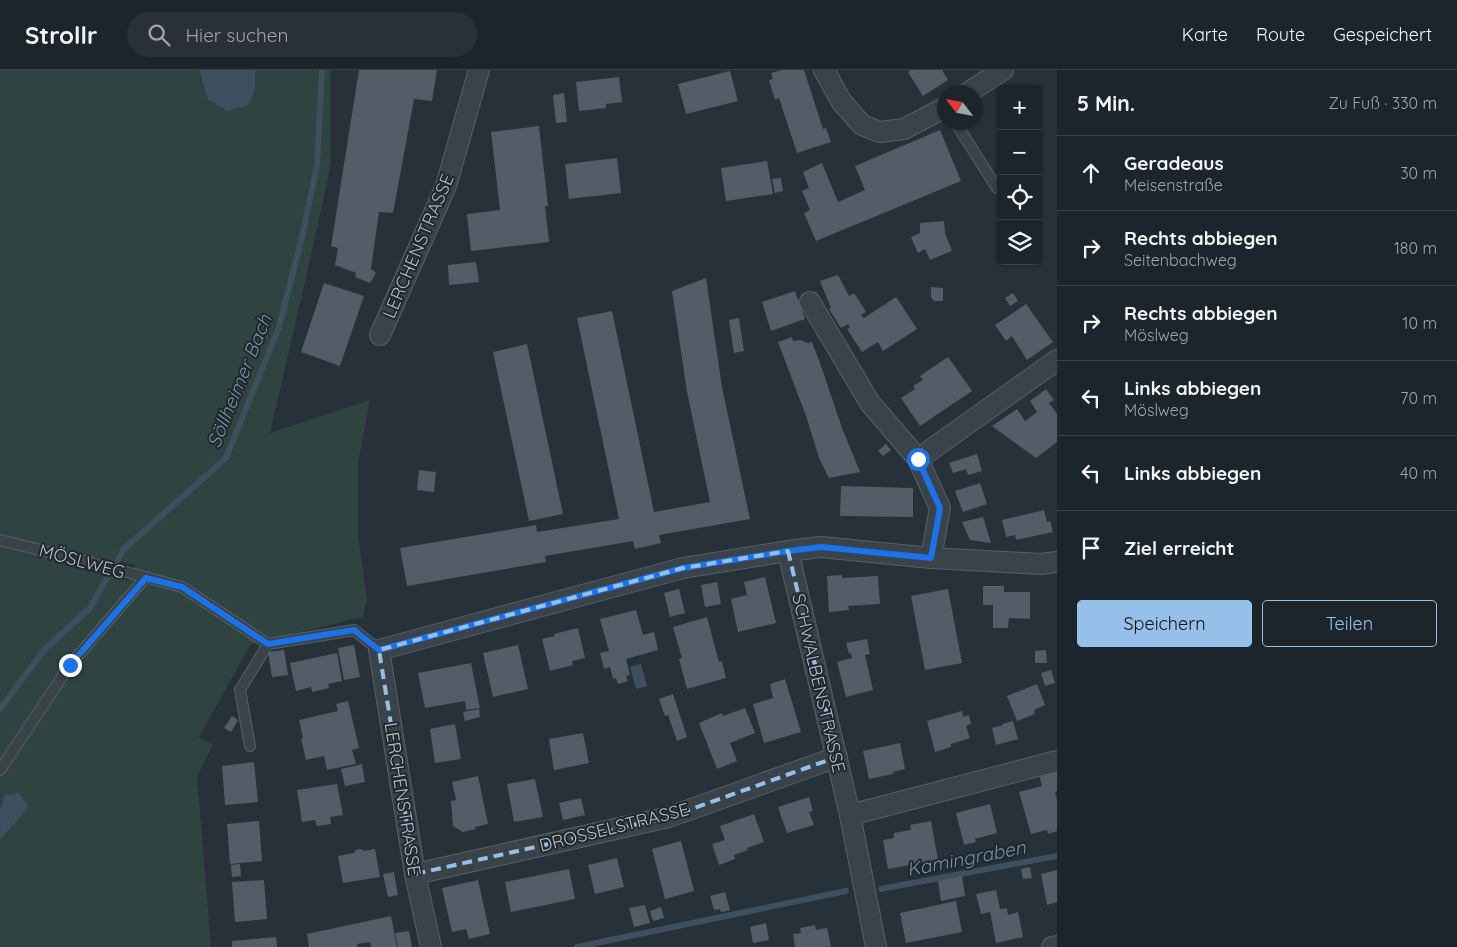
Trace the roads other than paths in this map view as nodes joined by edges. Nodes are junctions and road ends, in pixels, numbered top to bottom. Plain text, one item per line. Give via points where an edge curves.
1 (479, 70) edge
2 (824, 70) edge
3 (1003, 70) edge
4 (980, 85) edge
5 (937, 112) edge
6 (960, 130) edge
7 (997, 188) dead end
8 (810, 302) dead end
9 (380, 335) dead end
10 (1057, 360) edge
11 (918, 459) junction
12 (0, 540) edge
13 (788, 551) junction
14 (931, 558) junction
15 (1057, 562) edge
16 (146, 578) junction
17 (268, 644) junction
18 (379, 650) junction
19 (250, 746) dead end
20 (837, 757) junction
21 (1057, 761) edge
22 (0, 770) edge
23 (850, 815) junction
24 (415, 874) junction
25 (1057, 946) edge
26 (431, 947) edge
27 (876, 947) edge
28 (1052, 947) edge

1 - 9 street, LERCHENSTRASSE via 446,186
2 - 5 street via 841,101 862,125 880,132 904,129
3 - 4 street
6 - 7 lane
8 - 11 street via 870,403
10 - 11 street
11 - 14 street via 940,508
12 - 16 lane, MÖSLWEG
13 - 14 street via 821,547
13 - 18 street via 683,568
13 - 20 street, SCHWALBENSTRASSE
14 - 15 street via 1041,564
16 - 17 lane, MÖSLWEG via 182,587
16 - 22 lane via 70,665
17 - 18 lane via 354,630
17 - 19 lane via 240,690
18 - 24 street, LERCHENSTRASSE
20 - 23 street, SCHWALBENSTRASSE
20 - 24 street, DROSSELSTRASSE via 669,817
21 - 23 street
23 - 27 street, SCHWALBENSTRASSE
24 - 26 street, LERCHENSTRASSE
25 - 28 street

